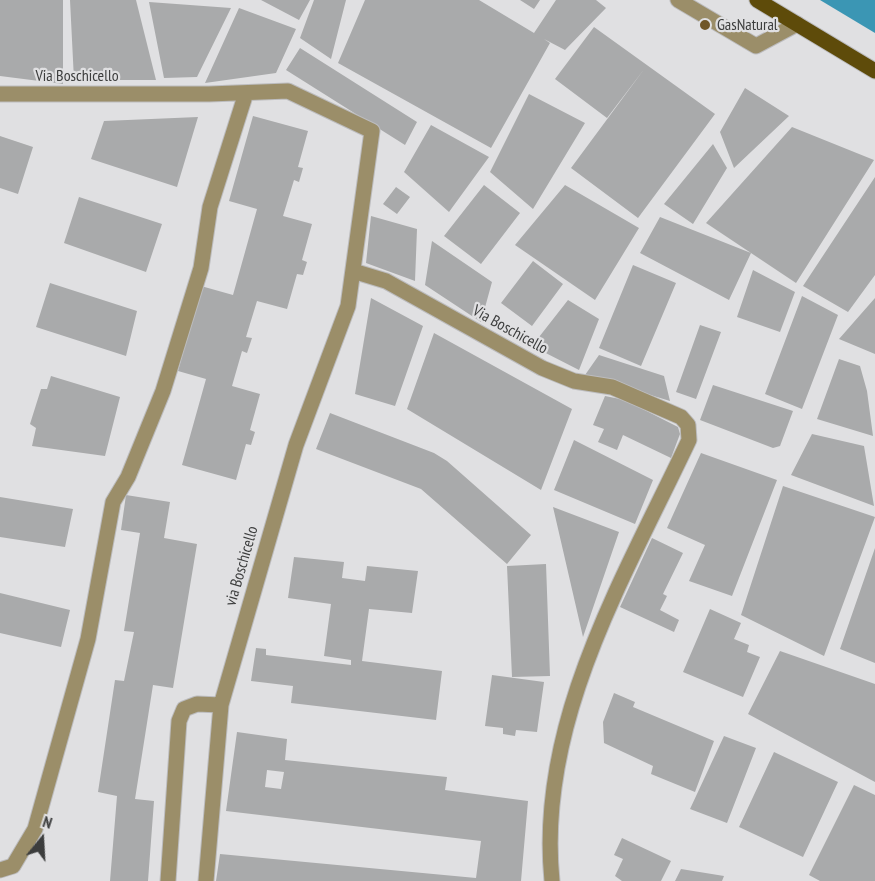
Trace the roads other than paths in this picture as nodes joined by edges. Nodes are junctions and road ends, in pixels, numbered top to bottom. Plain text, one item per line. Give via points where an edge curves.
1 (678, 0) edge
2 (757, 0) edge
3 (797, 24) junction
4 (875, 71) edge
5 (246, 93) junction
6 (0, 94) edge
7 (353, 271) junction
8 (221, 705) junction
9 (0, 870) edge
10 (168, 881) edge
11 (206, 881) edge
12 (552, 881) edge

1 - 3 street via 756,46
2 - 3 main road
3 - 4 main road
5 - 6 street, Via Boschicello
5 - 7 street, Via Boschicello via 288,91 372,131
5 - 9 street via 210,207 201,268 164,391 128,477 113,502 88,639 36,829 14,866
7 - 8 street, via Boschicello via 348,306 296,446
7 - 12 street, Via Boschicello via 386,281 542,368 574,381 612,387 681,417 688,425 689,440 589,651 558,755
8 - 10 street via 197,704 184,709 179,721
8 - 11 street, via Boschicello

